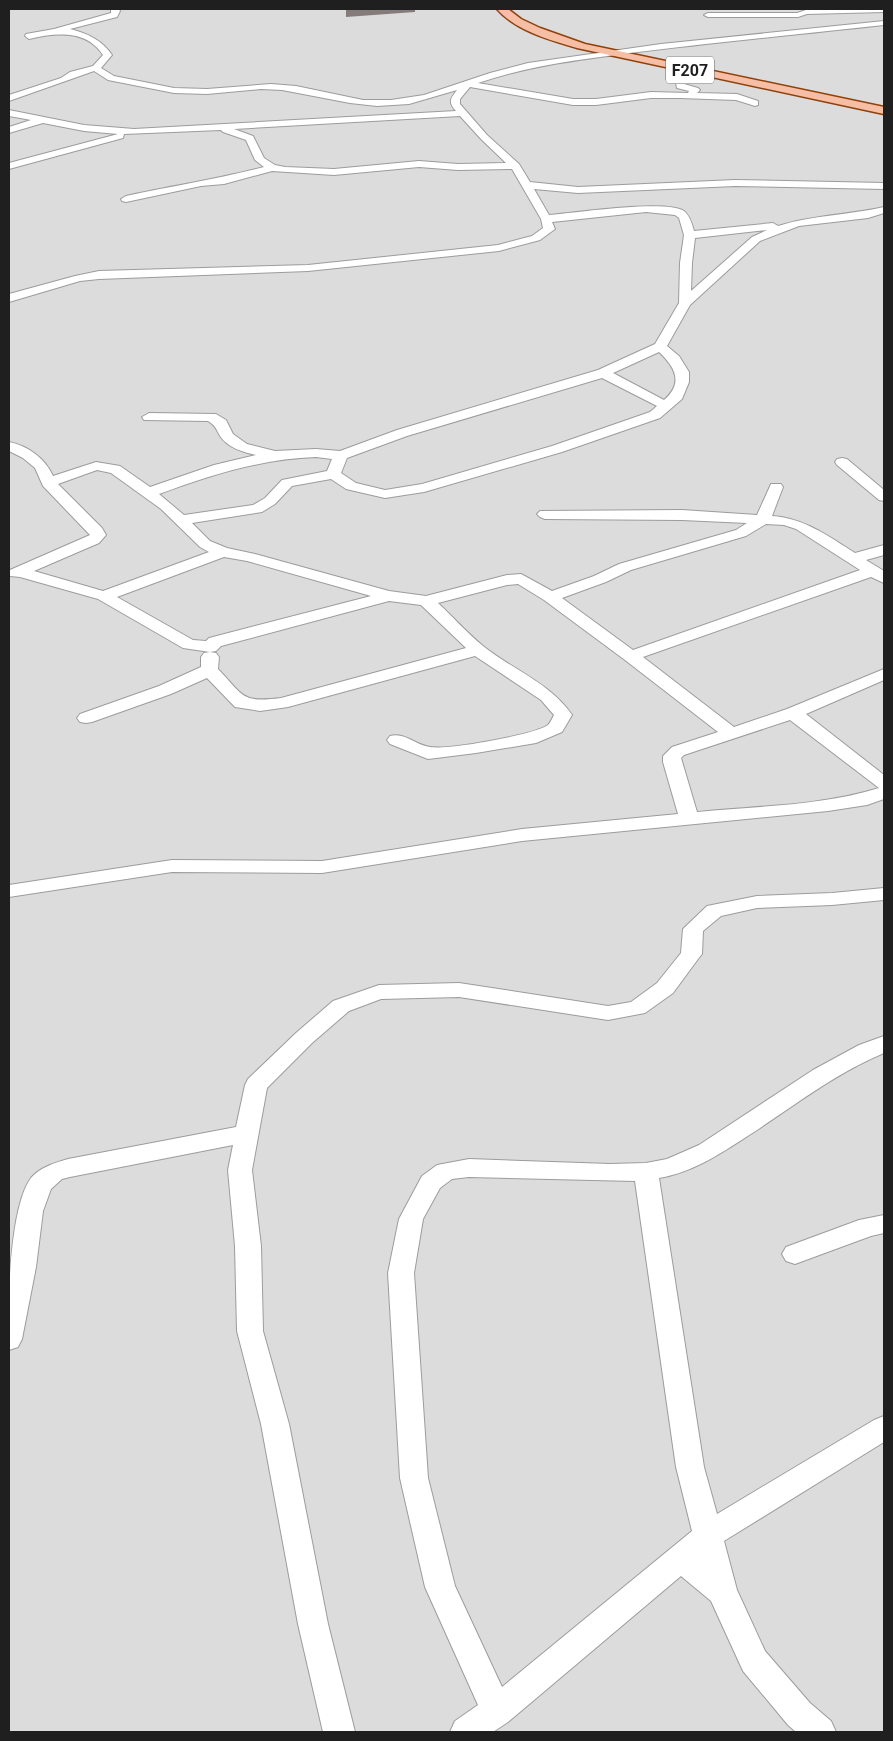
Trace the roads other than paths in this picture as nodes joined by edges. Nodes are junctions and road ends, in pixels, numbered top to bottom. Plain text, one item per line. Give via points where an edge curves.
1 (115, 9) edge
2 (502, 9) edge
3 (884, 10) edge
4 (708, 14) dead end
5 (884, 23) edge
6 (62, 31) junction
7 (29, 36) dead end
8 (612, 53) junction
9 (96, 68) junction
10 (697, 72) junction
11 (467, 84) junction
12 (680, 94) junction
13 (9, 98) edge
14 (755, 103) dead end
15 (884, 111) edge
16 (9, 113) edge
17 (462, 114) junction
18 (43, 120) junction
19 (212, 128) junction
20 (9, 130) edge
21 (134, 132) junction
22 (9, 166) edge
23 (515, 166) junction
24 (272, 168) junction
25 (526, 185) junction
26 (884, 186) edge
27 (126, 199) dead end
28 (884, 210) edge
29 (546, 220) junction
30 (798, 224) junction
31 (690, 235) junction
32 (9, 298) edge
33 (685, 303) junction
34 (660, 347) junction
35 (603, 373) junction
36 (666, 406) junction
37 (149, 417) dead end
38 (9, 446) edge
39 (276, 455) junction
40 (341, 455) junction
41 (842, 462) dead end
42 (333, 474) junction
43 (48, 482) junction
44 (776, 487) dead end
45 (148, 493) junction
46 (884, 497) edge
47 (545, 514) dead end
48 (179, 520) junction
49 (762, 520) junction
50 (884, 550) edge
51 (223, 552) junction
52 (851, 559) junction
53 (14, 573) edge
54 (878, 574) edge
55 (104, 596) junction
56 (388, 596) junction
57 (550, 597) junction
58 (426, 601) junction
59 (210, 647) junction
60 (478, 650) junction
61 (632, 656) junction
62 (209, 670) junction
63 (884, 674) edge
64 (793, 714) junction
65 (86, 718) dead end
66 (732, 734) junction
67 (396, 740) dead end
68 (884, 784) edge
69 (884, 793) edge
70 (689, 817) junction
71 (9, 891) edge
72 (884, 894) edge
73 (884, 1044) edge
74 (248, 1134) junction
75 (646, 1172) junction
76 (884, 1224) edge
77 (795, 1254) dead end
78 (9, 1340) edge
79 (884, 1428) edge
80 (708, 1535) junction
81 (680, 1558) junction
82 (722, 1591) junction
83 (497, 1711) junction
84 (339, 1732) edge
85 (466, 1732) edge
86 (820, 1732) edge

1 - 6 street via 114,15 58,30
2 - 8 main road, F207 via 537,30
3 - 4 street via 806,12 798,15
5 - 8 street
6 - 7 street
6 - 9 street via 94,40 103,46 108,55
8 - 10 main road, F207
8 - 11 street via 526,66
9 - 11 street via 111,78 186,92 272,86 367,104 419,99
9 - 13 street
10 - 12 street via 679,78 680,86 695,90
10 - 15 main road, F207
11 - 12 street via 573,102
11 - 17 street via 455,99
12 - 14 street via 737,97
16 - 18 street
17 - 19 street
17 - 23 street
18 - 20 street
18 - 21 street via 84,128
19 - 21 street
19 - 24 street via 250,138 260,160
21 - 22 street
23 - 24 street via 419,164 334,172
23 - 25 street
24 - 27 street via 224,181
25 - 26 street via 578,190 735,183
25 - 29 street
28 - 30 street
29 - 31 street via 600,212 662,210 678,212 684,217
29 - 32 street via 549,229 536,238 499,248 308,268 99,275
30 - 31 street
30 - 33 street via 756,239
31 - 33 street
33 - 34 street
34 - 35 street
34 - 36 street via 674,359 682,372 677,396
35 - 36 street
35 - 40 street via 402,433
36 - 42 street via 655,415 557,449 424,488 385,494 352,486
37 - 39 street via 211,417 221,423 227,436 242,447
38 - 43 street via 41,466
39 - 40 street via 317,452
39 - 45 street via 221,466
40 - 42 street
41 - 46 street
42 - 48 street via 287,483 270,501 257,508
43 - 45 street via 96,466 108,466
43 - 53 street via 98,535 94,540
44 - 49 street
45 - 48 street
47 - 49 street via 682,515
48 - 51 street via 206,544
49 - 52 street via 786,521 801,526
49 - 57 street via 741,533 625,567 600,580
50 - 52 street
51 - 55 street
51 - 56 street
52 - 54 street
53 - 55 street
54 - 61 street
55 - 59 street via 189,644
56 - 58 street
56 - 59 street via 215,642
57 - 58 street via 521,579 514,579
57 - 61 street
58 - 60 street
59 - 62 street
60 - 62 street via 260,706 241,703
60 - 67 street via 547,696 563,716 556,728 530,739 428,753
61 - 66 street
62 - 65 street
63 - 64 street
64 - 66 street
64 - 68 street
66 - 70 street via 678,751 672,756
69 - 70 street via 828,805
70 - 71 street via 522,835 322,867 172,866
72 - 74 street via 757,902 714,911 693,929 691,954 666,988 637,1008 608,1013 459,990 379,992 342,1006 256,1085
73 - 75 street via 821,1076 706,1151 672,1167
74 - 78 street via 68,1168 53,1173 40,1184 31,1211
74 - 84 street via 240,1170 248,1246 250,1331 275,1424 313,1624
75 - 80 street via 690,1467
75 - 83 street via 469,1168 446,1171 431,1182 411,1219 401,1272 414,1478 440,1588
76 - 77 street
79 - 80 street
80 - 81 street
80 - 82 street
81 - 82 street
81 - 83 street
82 - 86 street via 754,1661 799,1714
83 - 85 street

